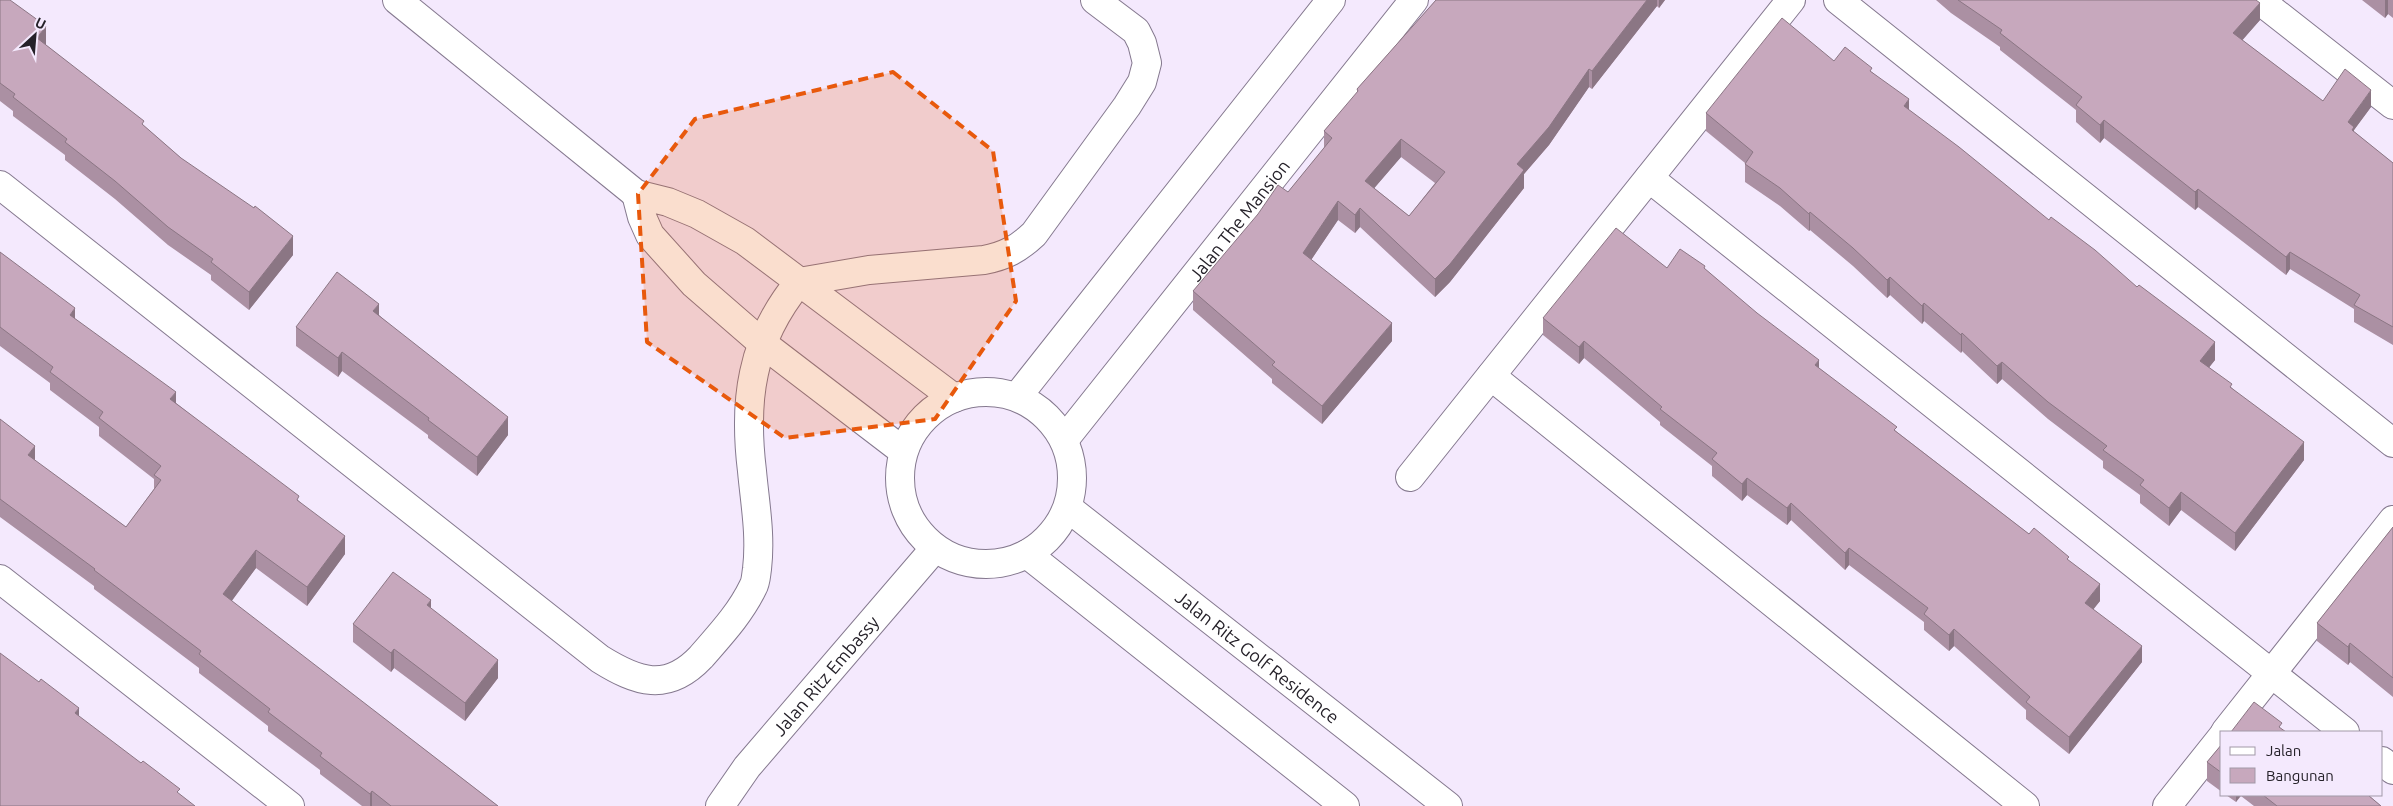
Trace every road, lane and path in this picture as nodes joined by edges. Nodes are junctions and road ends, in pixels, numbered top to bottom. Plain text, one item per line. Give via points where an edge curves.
1 (397, 0) edge
2 (1095, 0) edge
3 (1331, 0) edge
4 (1414, 0) edge
5 (1792, 0) edge
6 (1838, 0) edge
7 (2258, 0) edge
8 (2393, 105) edge
9 (1649, 178) junction
10 (0, 185) edge
11 (636, 194) junction
12 (799, 282) junction
13 (762, 343) junction
14 (1491, 376) junction
15 (954, 398) junction
16 (1017, 398) junction
17 (1064, 440) junction
18 (2393, 443) edge
19 (903, 451) junction
20 (1410, 477) dead end
21 (1068, 508) junction
22 (2393, 520) edge
23 (935, 548) junction
24 (1027, 554) junction
25 (0, 579) edge
26 (2272, 674) junction
27 (2226, 731) edge
28 (2344, 731) edge
29 (2220, 740) edge
30 (2383, 762) edge
31 (2393, 770) edge
32 (290, 806) edge
33 (720, 806) edge
34 (1345, 806) edge
35 (1448, 806) edge
36 (2025, 806) edge
37 (2167, 806) edge

1 - 11 street
2 - 12 street via 1136,31 1147,63 1142,82 1034,234 1019,248 984,260 869,270
3 - 16 street
4 - 17 street, Jalan The Mansion
5 - 9 street
6 - 18 street
7 - 8 street
9 - 14 street
9 - 26 street
10 - 13 street via 600,658 616,668 656,682 669,680 695,662 731,624 754,586 759,524 748,422
11 - 12 street via 697,214 745,241
11 - 13 street via 650,235 694,284
12 - 13 street via 782,304
12 - 15 street
13 - 19 street
14 - 20 street
14 - 36 street
15 - 16 street via 975,392 996,392
15 - 19 street via 932,410 915,429
16 - 17 street via 1045,415
17 - 21 street via 1072,474
19 - 23 street via 899,478 903,505 916,529
21 - 24 street via 1044,542
21 - 35 street, Jalan Ritz Golf Residence
22 - 26 street
23 - 24 street via 957,560 981,564 1004,563
23 - 33 street, Jalan Ritz Embassy via 747,767
24 - 34 street
25 - 32 street
26 - 27 street
26 - 28 street
29 - 37 street
30 - 31 street

